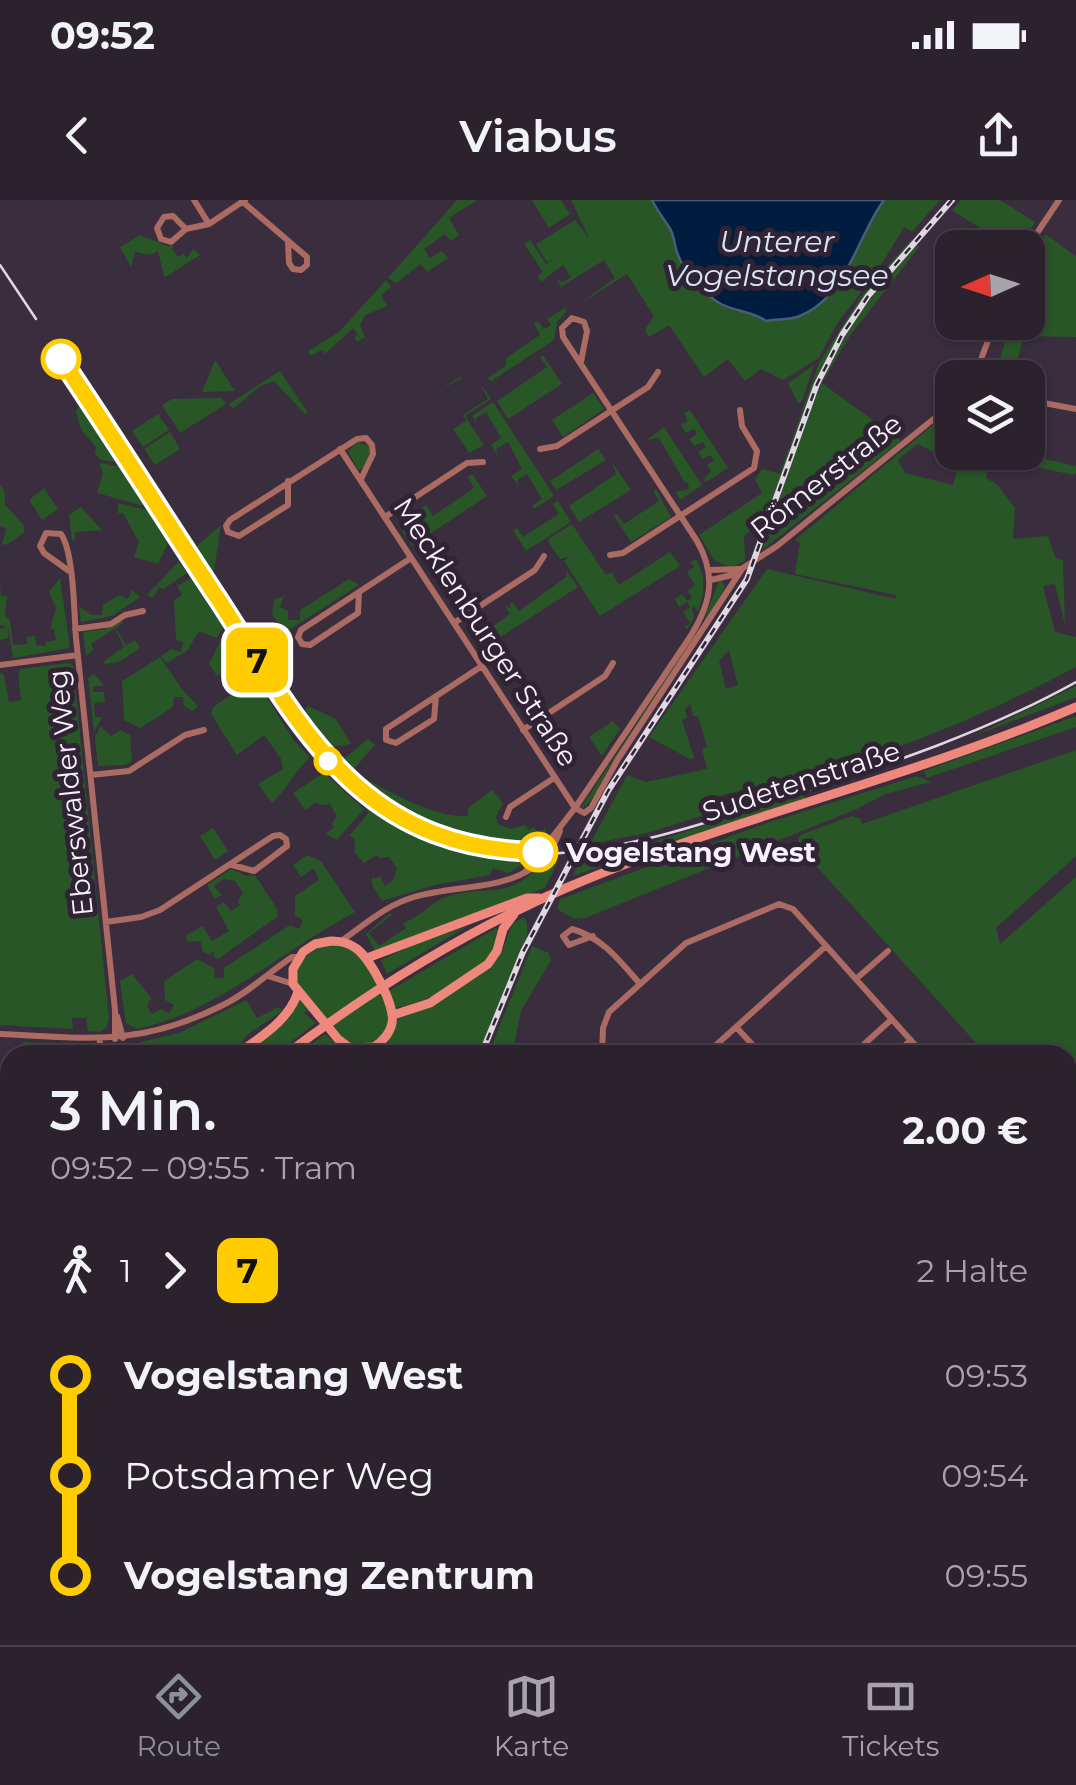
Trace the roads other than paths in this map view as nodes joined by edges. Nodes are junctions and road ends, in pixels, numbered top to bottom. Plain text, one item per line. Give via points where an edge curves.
1 (194, 200) edge
2 (1059, 200) edge
3 (244, 201) edge
4 (209, 224) junction
5 (186, 229) junction
6 (1039, 230) edge
7 (288, 241) junction
8 (581, 362) junction
9 (658, 372) dead end
10 (1045, 403) edge
11 (1076, 409) edge
12 (740, 410) dead end
13 (612, 411) junction
14 (935, 418) edge
15 (340, 449) junction
16 (540, 449) dead end
17 (483, 462) dead end
18 (360, 480) junction
19 (288, 482) junction
20 (681, 516) junction
21 (385, 517) junction
22 (610, 555) dead end
23 (544, 556) dead end
24 (411, 558) junction
25 (742, 569) junction
26 (69, 571) junction
27 (710, 575) junction
28 (359, 592) junction
29 (142, 611) dead end
30 (454, 623) junction
31 (75, 629) junction
32 (78, 655) junction
33 (613, 663) dead end
34 (0, 665) edge
35 (482, 666) junction
36 (436, 696) junction
37 (1076, 707) edge
38 (204, 730) dead end
39 (523, 730) junction
40 (91, 775) junction
41 (554, 778) junction
42 (575, 808) junction
43 (506, 817) dead end
44 (232, 864) junction
45 (542, 898) junction
46 (519, 909) junction
47 (106, 922) junction
48 (358, 930) junction
49 (592, 936) dead end
50 (349, 944) junction
51 (826, 946) junction
52 (888, 951) dead end
53 (299, 957) junction
54 (367, 958) junction
55 (267, 976) junction
56 (856, 979) junction
57 (640, 984) junction
58 (296, 988) junction
59 (393, 1014) junction
60 (892, 1019) junction
61 (736, 1027) junction
62 (0, 1034) edge
63 (119, 1039) junction
64 (100, 1040) junction
65 (384, 1040) junction
66 (910, 1040) junction
67 (100, 1045) edge
68 (249, 1045) edge
69 (299, 1045) edge
70 (342, 1045) edge
71 (381, 1045) edge
72 (386, 1045) edge
73 (603, 1045) edge
74 (716, 1045) edge
75 (753, 1045) edge
76 (863, 1045) edge
77 (905, 1045) edge
78 (915, 1045) edge

1 - 4 street
2 - 6 street
3 - 4 street
3 - 7 street
4 - 5 street
5 - 5 street via 173,216 157,228 171,242
7 - 7 street via 307,256 302,270 289,263
8 - 8 street via 587,331 572,318 563,336
8 - 13 street
9 - 13 street
10 - 11 street
12 - 20 street via 757,451 754,468
13 - 16 street via 557,446
13 - 20 street
14 - 25 street, Römerstraße
15 - 18 street, Mecklenburger Straße
15 - 18 street, Mecklenburger Straße via 357,439 372,445
15 - 19 street
17 - 21 street via 467,464
18 - 21 street, Mecklenburger Straße
19 - 19 street via 230,520 228,532 239,536 288,505
20 - 22 street via 623,554
20 - 27 street
21 - 24 street, Mecklenburger Straße
23 - 30 street via 536,570
24 - 28 street
24 - 30 street, Mecklenburger Straße
25 - 27 street, Römerstraße
25 - 27 street
25 - 42 street via 590,808
26 - 26 street, Eberswalder Weg via 66,540 46,533 44,553
26 - 31 street, Eberswalder Weg
27 - 42 street via 702,619
28 - 28 street via 301,630 302,644 358,614
29 - 31 street
30 - 35 street, Mecklenburger Straße
31 - 32 street, Eberswalder Weg
32 - 34 street
32 - 40 street, Eberswalder Weg
33 - 39 street via 605,676
35 - 36 street
35 - 39 street, Mecklenburger Straße
36 - 36 street via 386,729 386,740 396,743 434,719
37 - 45 main road, Sudetenstraße
38 - 40 street via 185,734 129,771
39 - 41 street, Mecklenburger Straße
40 - 47 street, Eberswalder Weg
41 - 42 street, Mecklenburger Straße
41 - 43 street via 510,807
42 - 48 street via 546,855 525,872 495,886 413,898 374,914
44 - 44 street via 254,871 283,852 286,839 273,836
44 - 47 street via 160,910
45 - 46 main road, Sudetenstraße
45 - 54 main road via 526,898
46 - 59 main road via 488,964 430,1004
46 - 69 main road, Sudetenstraße via 396,977
47 - 63 street, Eberswalder Weg
48 - 50 street
48 - 50 street
49 - 57 street
50 - 53 main road via 315,944
50 - 54 main road
51 - 56 street
51 - 57 street via 793,909 779,904 686,942
51 - 61 street
52 - 56 street
53 - 55 street
53 - 58 main road
54 - 59 main road
55 - 58 street
55 - 63 street via 209,1011
56 - 60 street
57 - 73 street via 605,1019
58 - 68 main road via 292,1010
58 - 70 main road
59 - 65 main road
60 - 66 street
60 - 76 street
61 - 74 street
61 - 75 street
62 - 64 street
63 - 64 street
64 - 67 street
65 - 71 main road
65 - 72 main road
66 - 77 street
66 - 78 street

